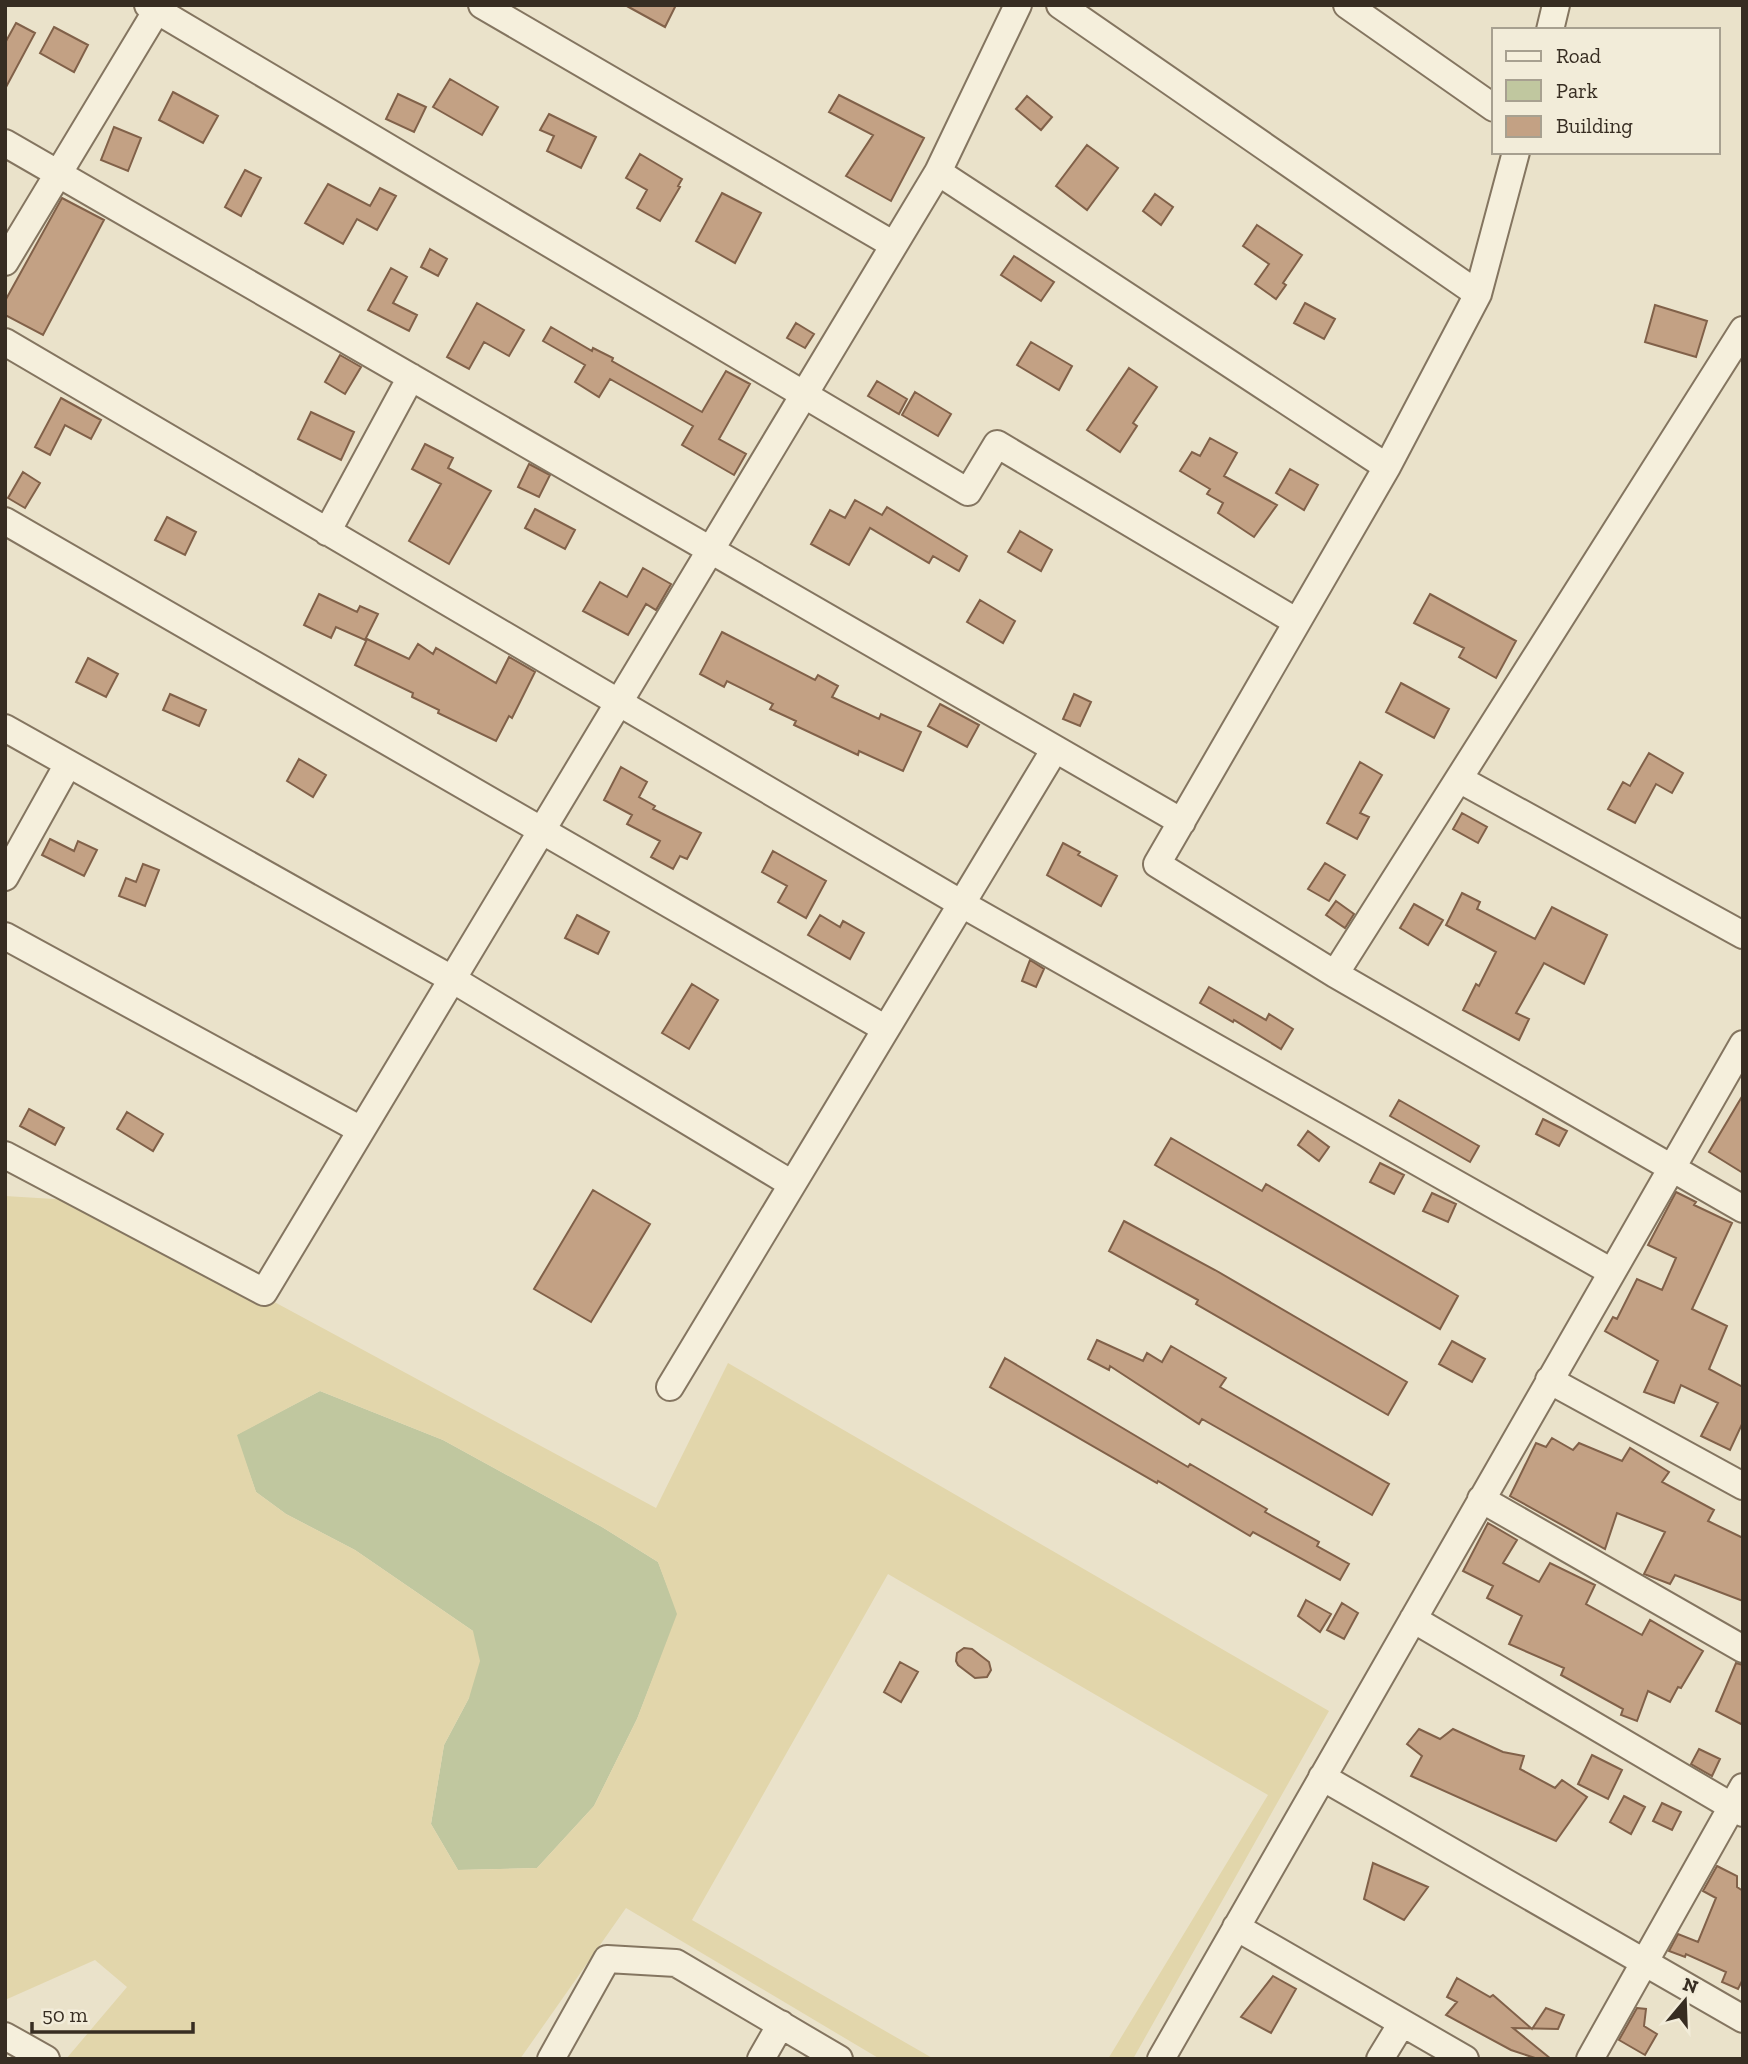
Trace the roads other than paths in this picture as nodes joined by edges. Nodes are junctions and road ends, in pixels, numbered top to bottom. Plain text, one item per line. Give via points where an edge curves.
1 (482, 5) edge
2 (1018, 5) edge
3 (1060, 5) edge
4 (1347, 5) edge
5 (1556, 5) edge
6 (155, 7) edge
7 (1550, 28) edge
8 (1492, 107) edge
9 (5, 143) edge
10 (1516, 154) edge
11 (938, 172) junction
12 (58, 173) junction
13 (894, 245) junction
14 (5, 262) edge
15 (1478, 295) junction
16 (1743, 330) edge
17 (5, 342) edge
18 (411, 377) junction
19 (804, 394) junction
20 (1387, 467) junction
21 (5, 521) edge
22 (327, 532) junction
23 (710, 550) junction
24 (1297, 622) junction
25 (619, 702) junction
26 (5, 729) edge
27 (1055, 749) junction
28 (68, 764) junction
29 (1459, 779) junction
30 (1182, 822) junction
31 (542, 830) junction
32 (5, 877) edge
33 (962, 904) junction
34 (1743, 935) edge
35 (5, 936) edge
36 (1335, 974) junction
37 (452, 979) junction
38 (886, 1029) junction
39 (1743, 1044) edge
40 (361, 1130) junction
41 (5, 1155) edge
42 (1671, 1168) junction
43 (792, 1184) junction
44 (1743, 1209) edge
45 (1612, 1272) junction
46 (1549, 1380) junction
47 (670, 1387) dead end
48 (1743, 1486) edge
49 (1481, 1499) junction
50 (1413, 1619) junction
51 (1743, 1649) edge
52 (1322, 1777) junction
53 (1739, 1802) edge
54 (1236, 1927) junction
55 (1644, 1963) junction
56 (1743, 2019) edge
57 (1402, 2022) junction
58 (781, 2024) junction
59 (5, 2036) edge
60 (46, 2059) edge
61 (551, 2059) edge
62 (761, 2059) edge
63 (839, 2059) edge
64 (1161, 2059) edge
65 (1380, 2059) edge
66 (1465, 2059) edge
67 (1590, 2059) edge

1 - 13 street
2 - 11 street
3 - 15 street
4 - 8 street
5 - 7 street
6 - 12 street
6 - 19 street
9 - 12 street
10 - 15 street
11 - 13 street
11 - 20 street
12 - 14 street
12 - 18 street
13 - 19 street
15 - 20 street
16 - 29 street
17 - 22 street
18 - 22 street
18 - 23 street
19 - 23 street
19 - 24 street via 968,492 997,444
20 - 24 street
21 - 31 street
22 - 25 street
23 - 25 street
23 - 27 street
24 - 30 street
25 - 31 street
25 - 33 street
26 - 28 street
27 - 30 street
27 - 33 street
28 - 32 street
28 - 37 street
29 - 34 street
29 - 36 street
30 - 36 street via 1157,864
31 - 37 street
31 - 38 street
33 - 38 street
33 - 45 street
35 - 40 street
36 - 42 street
37 - 40 street
37 - 43 street
38 - 43 street
39 - 42 street
40 - 41 street via 264,1292
42 - 44 street
42 - 45 street
43 - 47 street
45 - 46 street
46 - 48 street
46 - 49 street
49 - 50 street
49 - 51 street
50 - 52 street
50 - 53 street
52 - 54 street
52 - 55 street
53 - 55 street
54 - 57 street
54 - 64 street
55 - 56 street
55 - 67 street
57 - 65 street
57 - 66 street
58 - 61 street via 676,1963 607,1959
58 - 62 street
58 - 63 street
59 - 60 street

